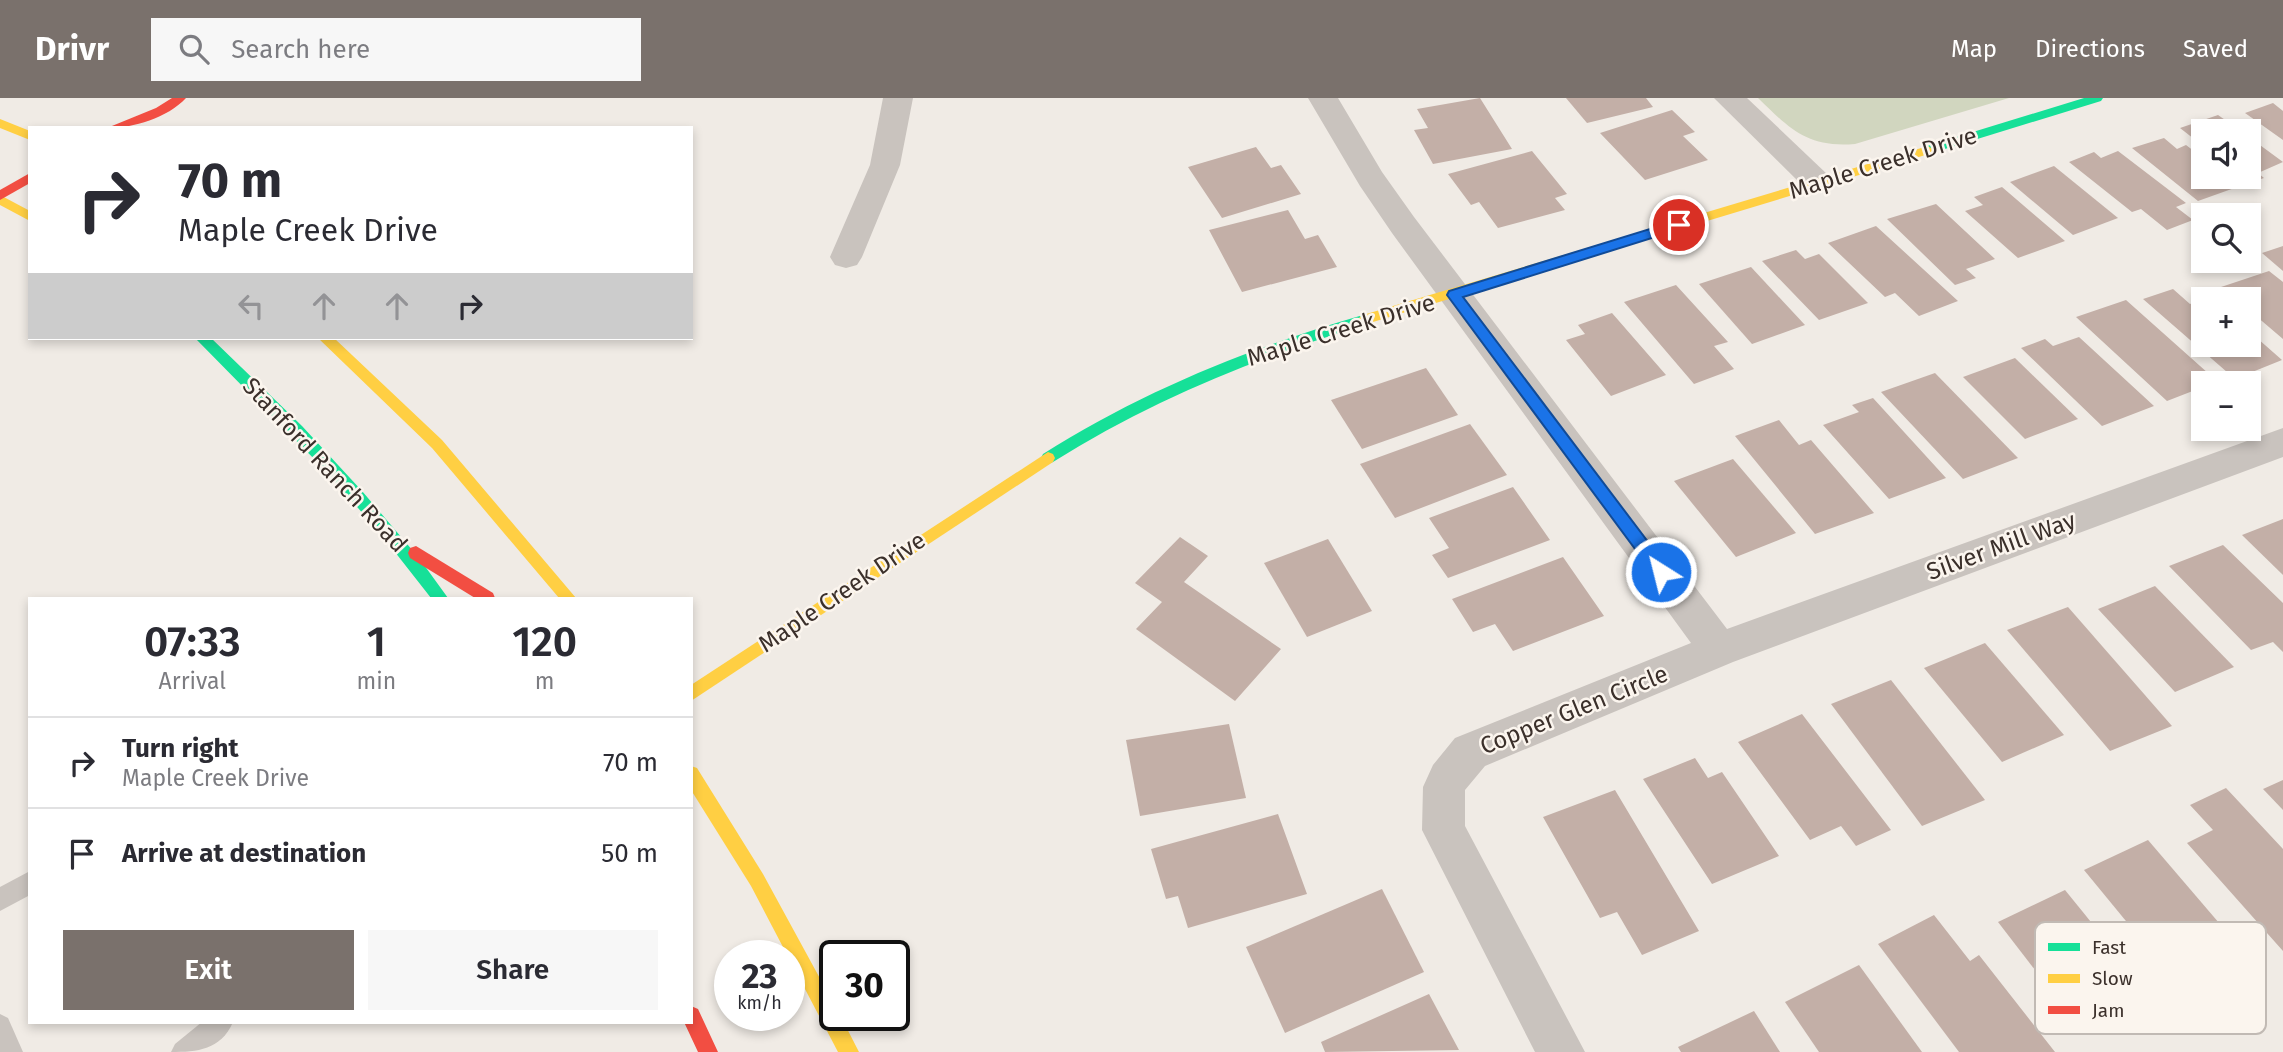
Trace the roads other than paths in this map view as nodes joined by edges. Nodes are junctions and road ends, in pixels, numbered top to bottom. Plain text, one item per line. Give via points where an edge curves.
1 (180, 98) edge
2 (898, 98) edge
3 (1324, 98) edge
4 (1729, 98) edge
5 (2097, 98) edge
6 (120, 109) dead end
7 (0, 123) edge
8 (104, 126) edge
9 (119, 126) edge
10 (28, 135) edge
11 (28, 178) edge
12 (1817, 183) junction
13 (0, 197) edge
14 (28, 216) edge
15 (846, 257) dead end
16 (1454, 295) junction
17 (204, 340) edge
18 (327, 340) edge
19 (2283, 442) edge
20 (403, 544) junction
21 (439, 597) edge
22 (485, 597) edge
23 (567, 597) edge
24 (1719, 650) junction
25 (693, 693) edge
26 (693, 777) edge
27 (719, 848) dead end
28 (757, 880) junction
29 (28, 882) edge
30 (0, 900) edge
31 (693, 1020) edge
32 (218, 1024) edge
33 (0, 1026) edge
34 (11, 1052) edge
35 (183, 1052) edge
36 (708, 1052) edge
37 (849, 1052) edge
38 (1561, 1052) edge

1 - 9 street via 160,111
2 - 15 street via 885,165
3 - 16 street via 1370,179
4 - 12 street
5 - 12 street, Maple Creek Drive
6 - 8 street
7 - 10 street
11 - 13 street
12 - 16 street, Maple Creek Drive
13 - 14 street
16 - 24 street
16 - 25 street, Maple Creek Drive via 1266,351 1143,403 990,493
17 - 20 street, Stanford Ranch Road
18 - 23 street via 437,444
19 - 24 street, Silver Mill Way
20 - 21 street, Stanford Ranch Road
20 - 22 street
24 - 38 street, Copper Glen Circle via 1470,752 1452,772 1440,797 1444,830 1456,858
26 - 28 street
27 - 28 street
28 - 37 street
29 - 30 lane
31 - 36 street
32 - 35 lane
33 - 34 lane

